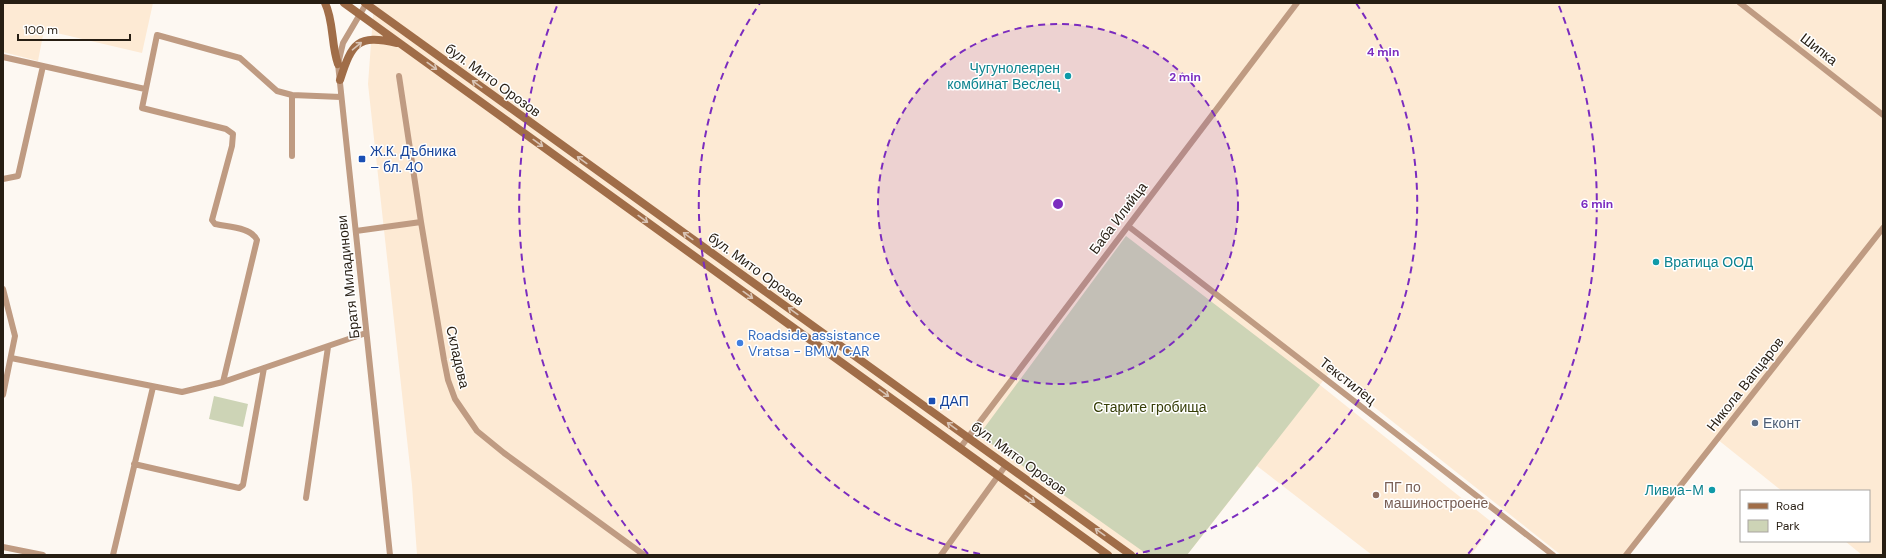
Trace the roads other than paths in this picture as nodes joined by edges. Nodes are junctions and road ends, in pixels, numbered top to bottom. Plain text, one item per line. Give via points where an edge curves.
1 (325, 3) edge
2 (344, 3) edge
3 (1297, 3) edge
4 (1740, 3) edge
5 (365, 4) edge
6 (359, 14) junction
7 (401, 44) junction
8 (3, 57) edge
9 (338, 64) junction
10 (43, 66) junction
11 (399, 76) dead end
12 (340, 80) junction
13 (145, 89) junction
14 (292, 95) junction
15 (341, 97) junction
16 (1883, 115) edge
17 (292, 156) dead end
18 (3, 179) edge
19 (421, 222) junction
20 (1128, 226) junction
21 (1883, 228) edge
22 (356, 231) junction
23 (3, 289) edge
24 (366, 333) junction
25 (328, 347) junction
26 (11, 358) junction
27 (264, 368) junction
28 (223, 382) junction
29 (153, 387) junction
30 (3, 395) edge
31 (967, 437) junction
32 (960, 448) junction
33 (134, 464) junction
34 (1006, 465) junction
35 (998, 476) junction
36 (306, 498) dead end
37 (3, 547) edge
38 (43, 555) edge
39 (113, 555) edge
40 (390, 555) edge
41 (644, 555) edge
42 (940, 555) edge
43 (1108, 555) edge
44 (1131, 555) edge
45 (1554, 555) edge
46 (1626, 555) edge

1 - 9 main road
2 - 6 main road, бул. Мито Орозов
3 - 20 street, Баба Илийца
4 - 16 street, Шипка
5 - 6 street, Братя Миладинови
31 -> 5 main road, бул. Мито Орозов
6 - 7 main road, бул. Мито Орозов
6 - 9 street, Братя Миладинови via 343,43
12 -> 7 main road via 348,56 358,44 371,39
7 -> 32 main road, бул. Мито Орозов
8 - 10 street
9 - 12 street, Братя Миладинови
10 - 13 street
10 - 18 street via 18,176
11 - 19 street, Складова
12 - 15 street, Братя Миладинови
13 - 14 street via 157,35 240,58 277,90
13 - 28 street via 142,108 226,129 233,134 212,220 215,224 249,231 257,240
14 - 15 street
14 - 17 street
15 - 22 street, Братя Миладинови
19 - 22 street
19 - 41 street, Складова via 448,380 455,399 466,417 477,431 504,453
20 - 31 street, Баба Илийца
20 - 45 street, Текстилец
21 - 46 street, Никола Вапцаров
22 - 24 street, Братя Миладинови
23 - 26 street via 15,336
24 - 25 street
24 - 40 street, Братя Миладинови
25 - 27 street
25 - 36 street
26 - 29 street
26 - 30 street
27 - 28 street
27 - 33 street via 243,485 239,488
28 - 29 street via 182,392
29 - 33 street
31 - 32 street, Баба Илийца
31 - 34 main road, бул. Мито Орозов
32 - 35 main road, бул. Мито Орозов
33 - 39 street
34 - 35 street
44 -> 34 main road, бул. Мито Орозов
35 - 42 street
35 -> 43 main road, бул. Мито Орозов
37 - 38 street

